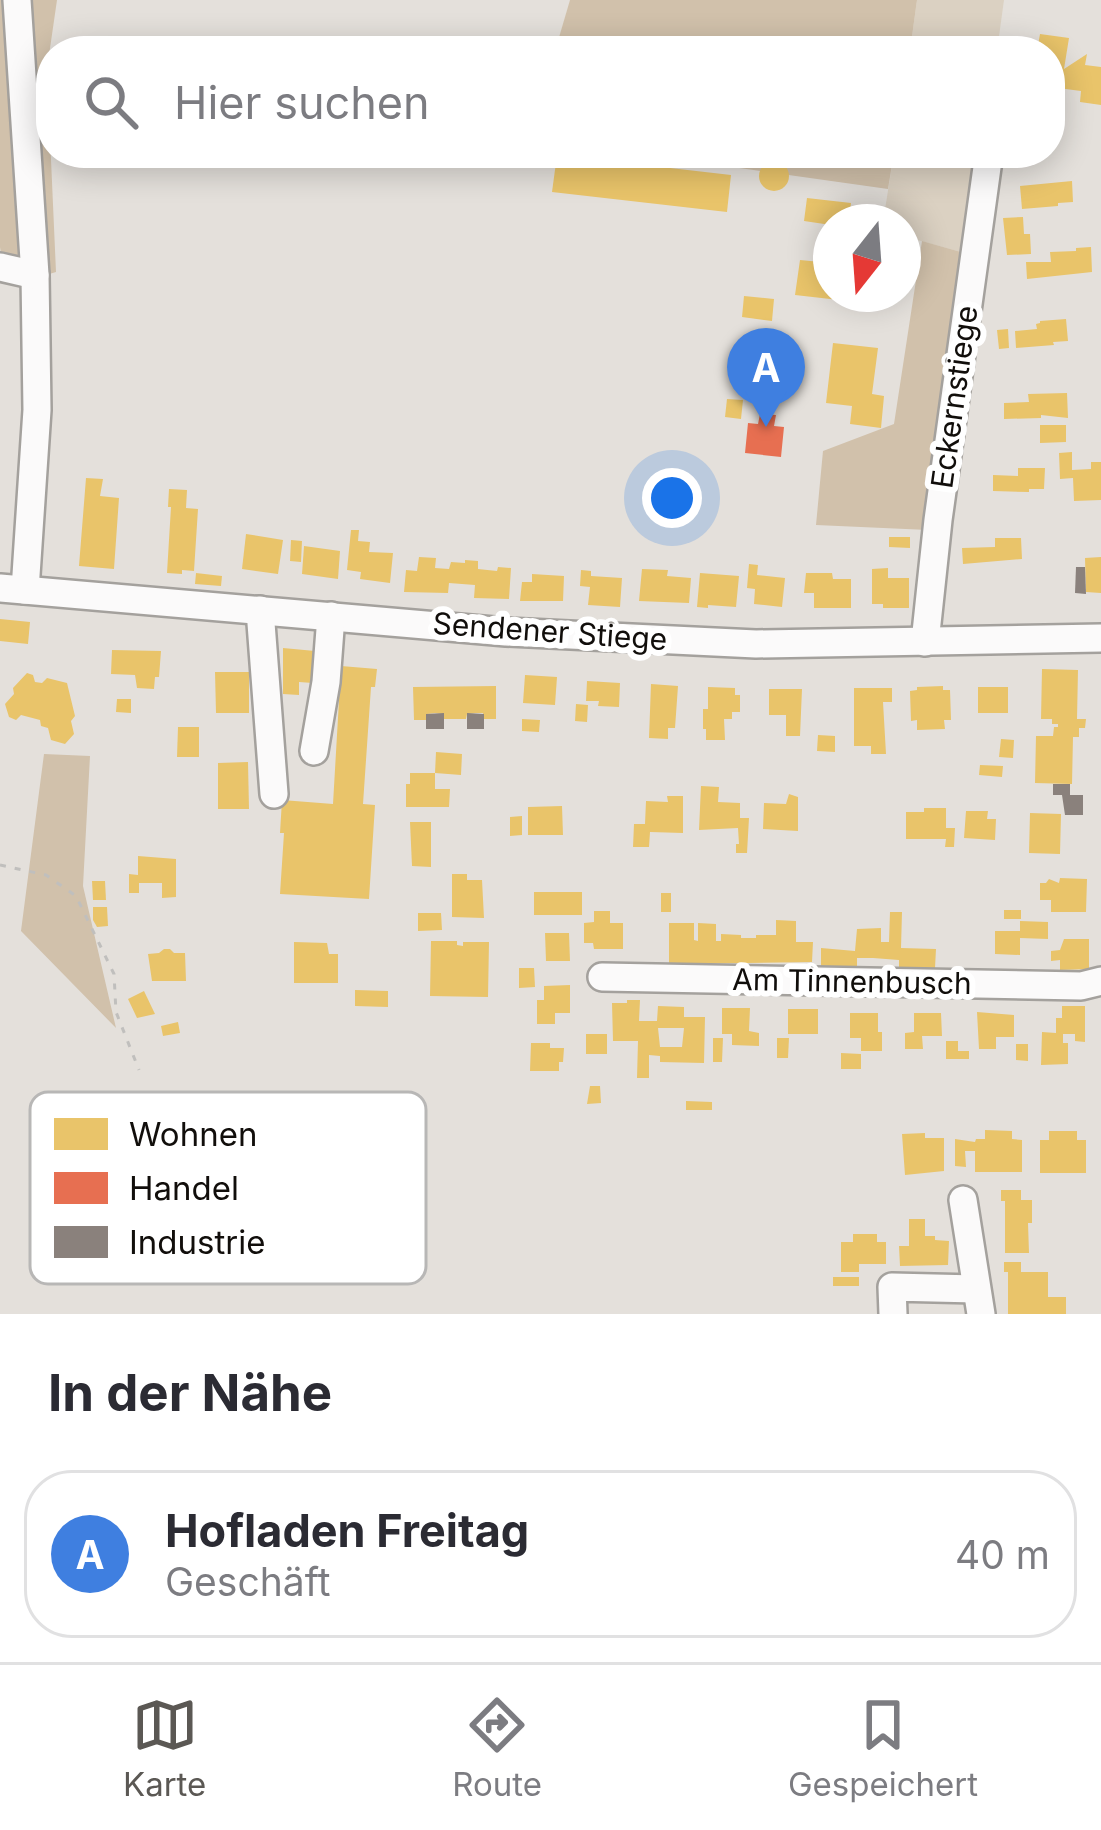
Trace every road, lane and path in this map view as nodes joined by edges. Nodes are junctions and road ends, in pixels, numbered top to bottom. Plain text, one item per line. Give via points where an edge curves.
1 (17, 0) edge
2 (986, 168) edge
3 (0, 267) edge
4 (34, 275) junction
5 (12, 589) edge
6 (260, 610) junction
7 (331, 616) junction
8 (1101, 638) edge
9 (925, 642) junction
10 (314, 751) dead end
11 (274, 794) dead end
12 (0, 865) edge
13 (602, 977) dead end
14 (1101, 981) edge
15 (139, 1070) dead end
16 (963, 1200) dead end
17 (979, 1302) edge
18 (892, 1314) edge

1 - 4 street
2 - 9 street, Eckernstiege
3 - 4 street
4 - 5 street via 38,410
5 - 6 street, Sendener Stiege
6 - 7 street, Sendener Stiege
6 - 11 street
7 - 9 street, Sendener Stiege via 756,644
7 - 10 street
8 - 9 street, Sendener Stiege
12 - 15 path via 46,874 76,896 114,974 116,1012
13 - 14 street, Am Tinnenbusch
16 - 17 street
17 - 18 street via 892,1287

